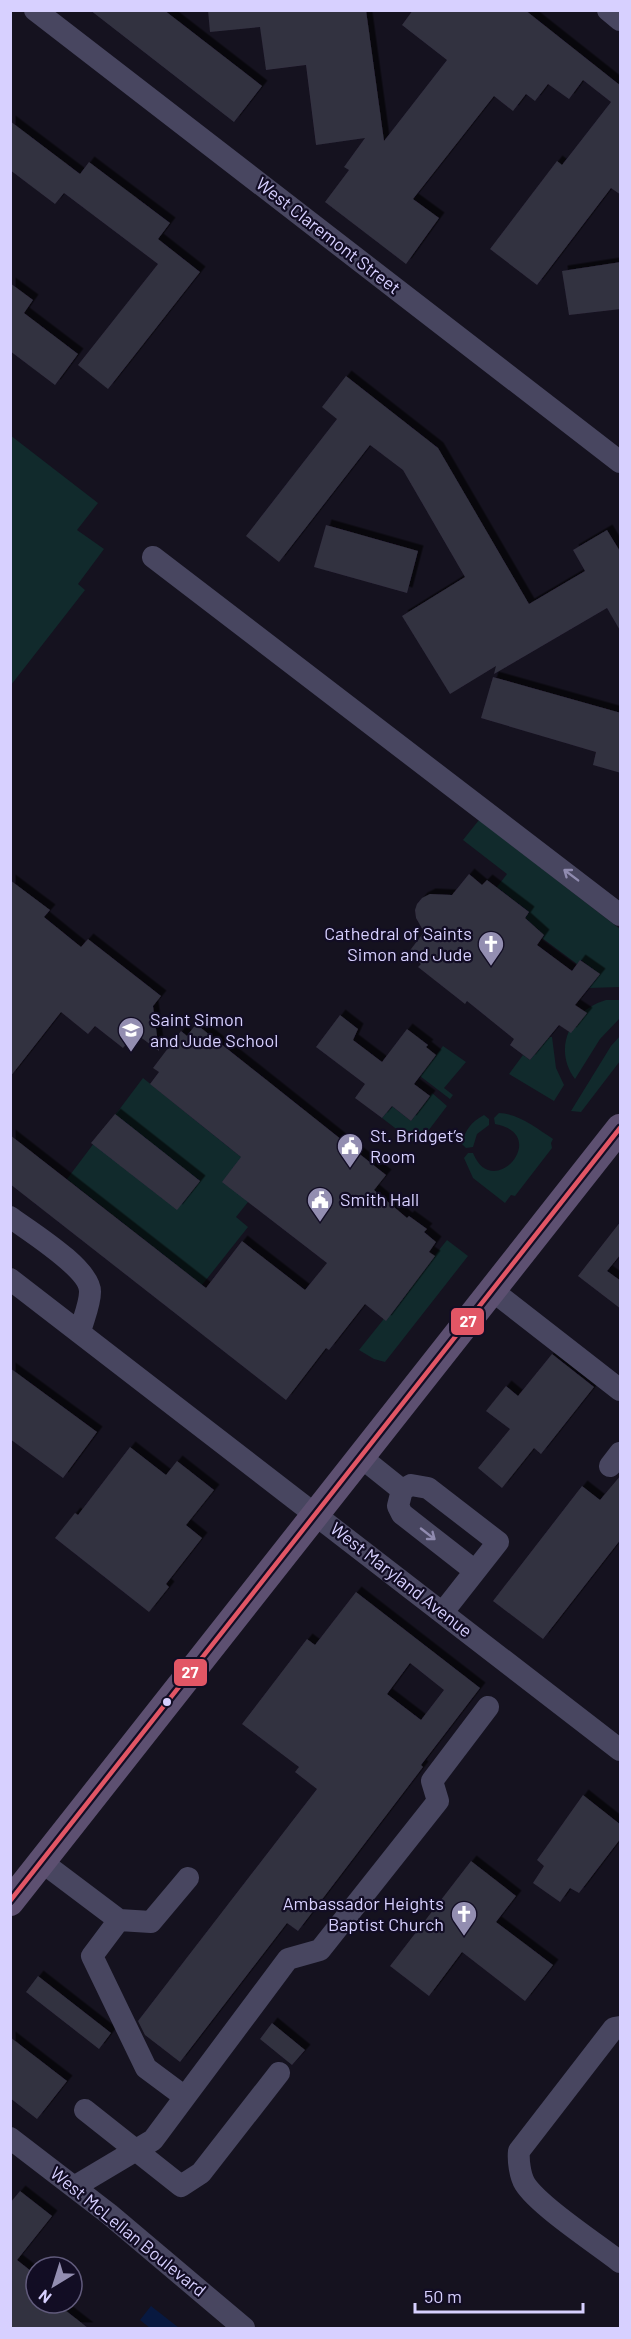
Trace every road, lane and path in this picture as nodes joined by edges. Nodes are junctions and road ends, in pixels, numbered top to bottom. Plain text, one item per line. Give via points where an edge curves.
1 (35, 10) edge
2 (608, 10) edge
3 (621, 20) edge
4 (621, 462) edge
5 (153, 556) dead end
6 (621, 915) edge
7 (621, 1128) edge
8 (10, 1217) edge
9 (10, 1279) edge
10 (493, 1291) junction
11 (80, 1332) junction
12 (621, 1390) edge
13 (362, 1458) junction
14 (402, 1490) junction
15 (317, 1515) junction
16 (476, 1571) junction
17 (443, 1612) junction
18 (488, 1707) dead end
19 (617, 1740) edge
20 (42, 1862) junction
21 (188, 1878) dead end
22 (10, 1902) edge
23 (119, 1920) junction
24 (621, 2027) edge
25 (279, 2073) dead end
26 (185, 2097) junction
27 (85, 2110) dead end
28 (10, 2138) edge
29 (137, 2151) junction
30 (74, 2187) junction
31 (621, 2262) edge
32 (244, 2328) edge

1 - 4 street, West Claremont Street
2 - 3 street
6 -> 5 street
7 - 10 main road
8 - 11 street via 76,1267 88,1282 90,1292
9 - 11 street, West Maryland Avenue
10 - 12 street
10 - 13 main road
11 - 15 street, West Maryland Avenue
13 - 14 street
13 - 15 main road
14 -> 16 street via 398,1506 402,1515
14 - 16 street via 411,1485 428,1488 498,1542
15 - 17 street, West Maryland Avenue
15 - 20 main road
16 - 17 street
17 - 19 street, West Maryland Avenue
18 - 26 street via 432,1781 438,1801 320,1950 288,1959
20 - 22 main road
20 - 23 street
21 - 23 street via 151,1922
23 - 26 street via 92,1956 146,2068
24 - 31 street via 614,2028 588,2061 519,2151 518,2159 524,2183 547,2206
25 - 29 street via 201,2173 181,2186
26 - 29 street via 153,2140
27 - 29 street
28 - 30 street, West McLellan Boulevard
29 - 30 street
30 - 32 street, West McLellan Boulevard

